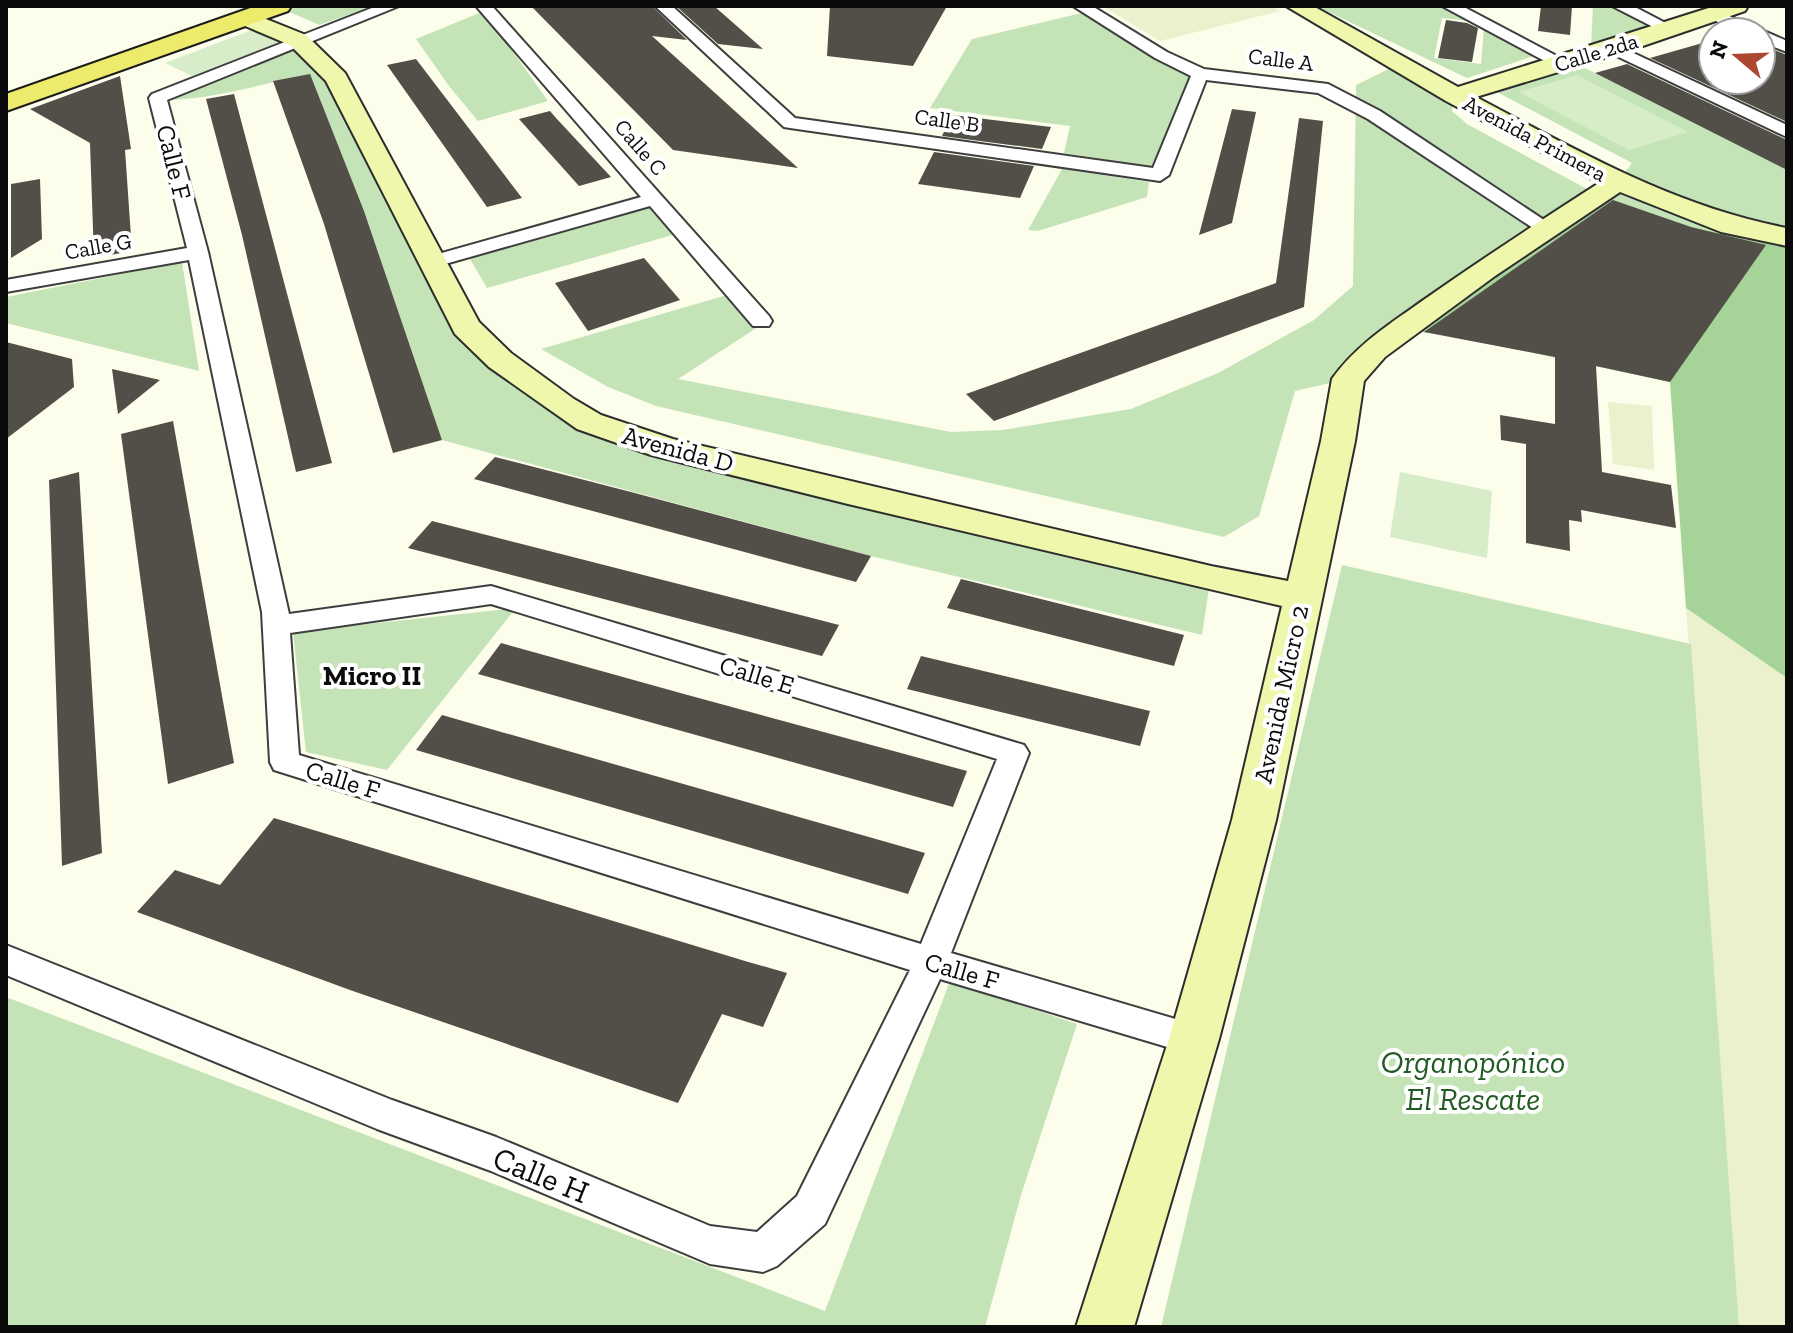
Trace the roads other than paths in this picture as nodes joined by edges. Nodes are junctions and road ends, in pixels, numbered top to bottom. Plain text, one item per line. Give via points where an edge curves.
1 (279, 6) edge
2 (391, 6) edge
3 (484, 6) edge
4 (663, 6) edge
5 (1081, 6) edge
6 (1297, 6) edge
7 (1450, 6) edge
8 (1620, 6) edge
9 (1737, 6) edge
10 (1713, 14) junction
11 (1717, 16) edge
12 (246, 18) junction
13 (1669, 29) junction
14 (298, 40) junction
15 (1612, 48) junction
16 (1562, 63) junction
17 (1200, 74) junction
18 (1455, 96) junction
19 (6, 103) edge
20 (1787, 132) edge
21 (1608, 189) junction
22 (654, 199) junction
23 (1549, 230) junction
24 (1787, 237) edge
25 (198, 252) junction
26 (431, 262) junction
27 (6, 286) edge
28 (761, 321) dead end
29 (1302, 597) junction
30 (278, 625) junction
31 (6, 960) edge
32 (931, 962) junction
33 (1194, 1039) junction
34 (1105, 1327) edge

1 - 12 main road
2 - 14 street
3 - 22 street, Calle C
4 - 17 street, Calle B via 790,123 1160,175
5 - 17 street, Calle A
6 - 18 street, Avenida Primera
7 - 16 street
8 - 13 street
9 - 10 street, Calle 2da
10 - 11 street
10 - 13 street, Calle 2da
12 - 14 street, Avenida D
12 - 19 main road
13 - 15 street, Calle 2da
14 - 25 street, Calle F via 158,98
14 - 26 street, Avenida D via 336,78
15 - 16 street, Calle 2da
15 - 20 street
16 - 18 street, Calle 2da
17 - 23 street, Calle A via 1322,88 1374,115
18 - 21 street, Avenida Primera via 1452,111 1467,124
21 - 23 street, Avenida Micro 2
21 - 24 street, Avenida Primera
22 - 26 street
22 - 28 street, Calle C
23 - 29 street, Avenida Micro 2 via 1374,350 1348,379
25 - 27 street, Calle G
25 - 30 street, Calle F
26 - 29 street, Avenida D via 466,327 500,360 562,406 608,430 848,493
29 - 33 street, Avenida Micro 2 via 1254,820
30 - 32 street, Calle F via 285,762
30 - 32 street, Calle E via 491,595 1014,753
31 - 32 street, Calle H via 710,1245 763,1252 811,1210
32 - 33 street, Calle F
33 - 34 street, Avenida Micro 2

